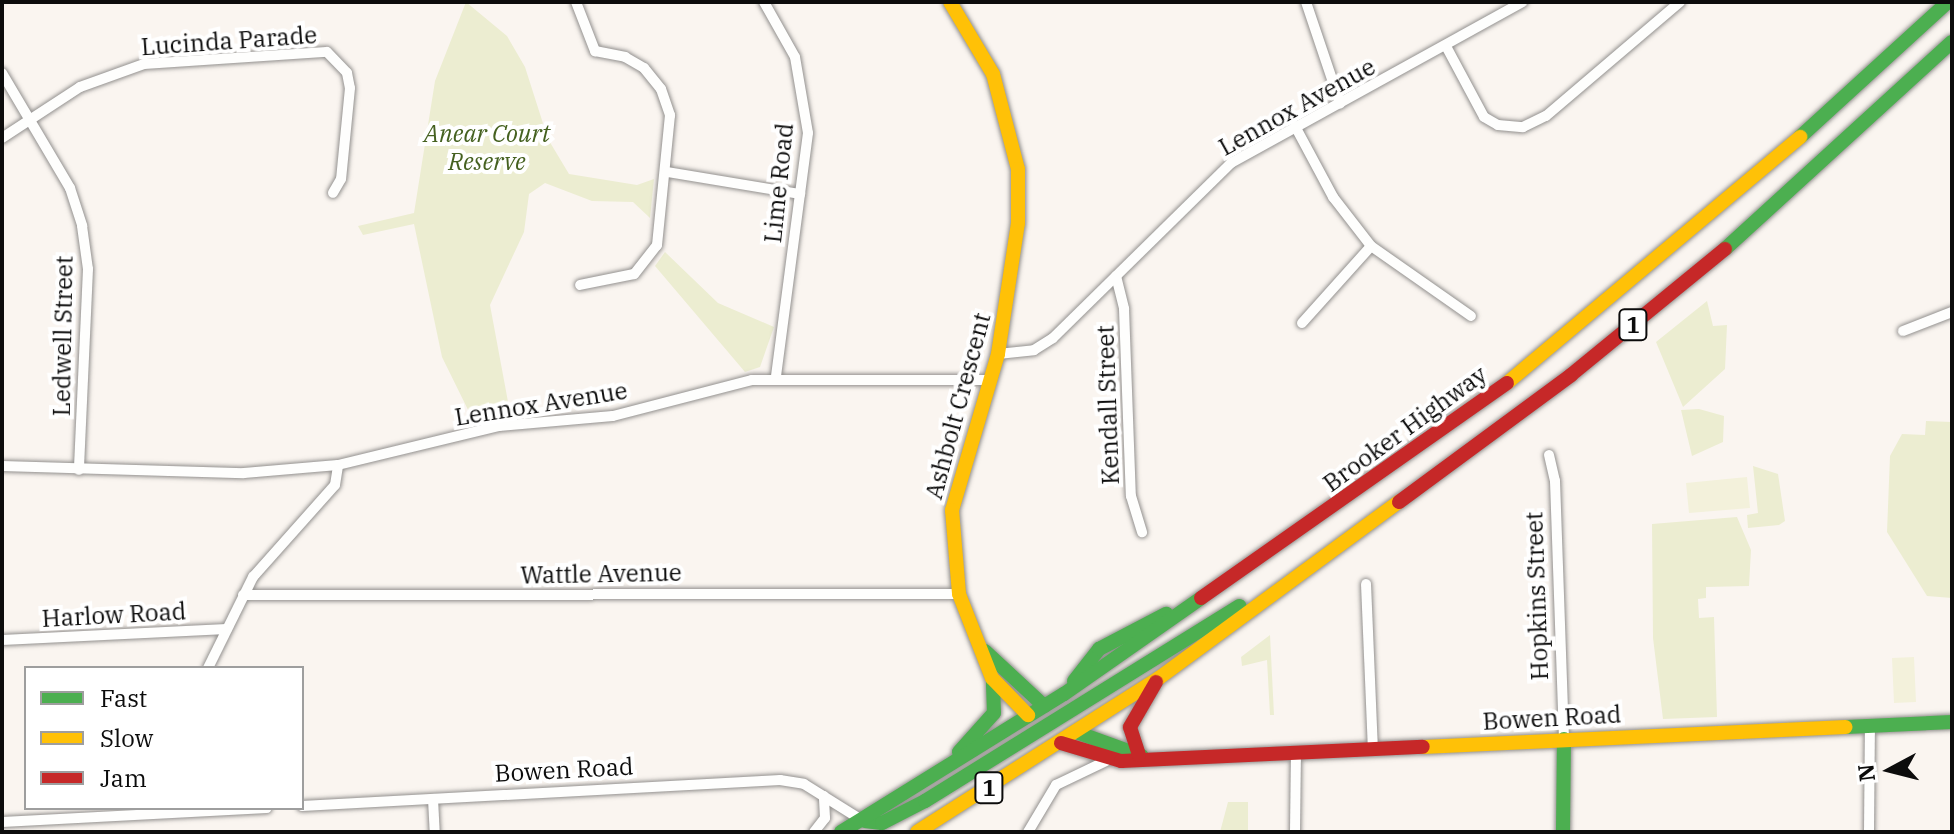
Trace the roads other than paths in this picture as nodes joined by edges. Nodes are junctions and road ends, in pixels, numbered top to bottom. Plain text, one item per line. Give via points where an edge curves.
1 (576, 2) edge
2 (764, 2) edge
3 (950, 2) edge
4 (1306, 2) edge
5 (1523, 2) edge
6 (1680, 2) edge
7 (1948, 2) edge
8 (1952, 42) edge
9 (1447, 48) junction
10 (2, 73) edge
11 (1340, 103) junction
12 (29, 120) junction
13 (1295, 126) junction
14 (2, 138) edge
15 (667, 172) junction
16 (333, 193) dead end
17 (800, 194) junction
18 (1371, 246) junction
19 (1116, 276) junction
20 (580, 285) dead end
21 (1952, 312) edge
22 (1471, 316) dead end
23 (1302, 323) dead end
24 (1903, 331) dead end
25 (998, 354) junction
26 (776, 377) junction
27 (991, 380) junction
28 (1549, 455) dead end
29 (338, 465) junction
30 (2, 466) edge
31 (79, 470) junction
32 (1142, 532) dead end
33 (1306, 572) junction
34 (1366, 584) dead end
35 (959, 594) junction
36 (243, 595) junction
37 (227, 629) junction
38 (2, 640) edge
39 (977, 642) junction
40 (209, 666) edge
41 (989, 672) junction
42 (1159, 678) junction
43 (1044, 706) junction
44 (1028, 715) junction
45 (1059, 718) junction
46 (1952, 722) edge
47 (1870, 725) junction
48 (1041, 729) junction
49 (1076, 732) junction
50 (1564, 739) junction
51 (1061, 743) junction
52 (1373, 748) junction
53 (1296, 752) junction
54 (1147, 757) junction
55 (1106, 761) junction
56 (931, 778) junction
57 (824, 796) junction
58 (433, 799) junction
59 (304, 806) edge
60 (185, 810) edge
61 (144, 811) edge
62 (861, 820) junction
63 (2, 822) edge
64 (435, 832) edge
65 (814, 832) edge
66 (841, 832) edge
67 (917, 832) edge
68 (1028, 832) edge
69 (1295, 832) edge
70 (1563, 832) edge
71 (1869, 832) edge

1 - 15 street via 595,51 625,57 644,68 661,89 670,115
2 - 17 street, Lime Road via 795,57 805,92 808,133
3 - 25 main road, Ashbolt Crescent via 993,74 1018,169 1018,223
4 - 11 street
5 - 9 street, Lennox Avenue
6 - 9 street via 1546,116 1523,127 1498,125 1484,117
7 - 43 main road, Brooker Highway / 1 via 1783,153 1494,394 1210,595 1099,649 1064,694
8 - 33 main road, 1 via 1740,237 1571,375
9 - 11 street, Lennox Avenue
10 - 12 street
11 - 13 street, Lennox Avenue
12 - 14 street, Lucinda Parade
12 - 16 street, Lucinda Parade via 80,87 144,64 327,52 347,73 350,88 341,179
12 - 31 street, Ledwell Street via 70,188 82,226 88,269
13 - 18 street via 1333,197
13 - 19 street, Lennox Avenue via 1231,163
15 - 17 street
15 - 20 street via 657,245 647,263 634,274
17 - 26 street, Lime Road
18 - 22 street
18 - 23 street
19 - 25 street, Lennox Avenue via 1043,346
19 - 32 street, Kendall Street via 1124,309 1131,496
21 - 24 street
25 - 27 main road, Ashbolt Crescent
26 - 27 street, Lennox Avenue
26 - 29 street, Lennox Avenue via 734,382 613,416 499,426
27 - 35 main road, Ashbolt Crescent via 953,498
28 - 50 street, Hopkins Street via 1555,481
29 - 31 street, Lennox Avenue via 244,473
29 - 36 street via 335,485 265,561
30 - 31 street, Lennox Avenue
33 - 42 main road, 1
33 - 45 main road via 1197,630
34 - 52 street
35 - 36 street, Wattle Avenue
35 - 39 main road, Ashbolt Crescent
36 - 37 street
37 - 38 street, Harlow Road
37 - 40 street
39 - 41 main road, Ashbolt Crescent
39 - 43 main road, Ashbolt Crescent
41 - 44 main road, Ashbolt Crescent
41 - 56 main road via 997,701 994,713
42 - 49 main road, 1
42 - 54 main road via 1130,727
43 - 44 main road, 1
43 - 45 main road, Ashbolt Crescent
44 - 48 main road, Bowen Road
44 - 56 main road, 1
45 - 48 main road
45 - 49 main road, Ashbolt Crescent
46 - 47 main road, Bowen Road
47 - 50 main road, Bowen Road
47 - 71 street
48 - 51 main road, Bowen Road
48 - 62 main road via 900,814 879,823
49 - 51 main road, 1
49 - 54 main road, Bowen Road
50 - 52 main road, Bowen Road
50 - 70 main road, Hopkins Street
51 - 55 main road, Bowen Road
51 - 67 main road, 1
52 - 53 main road, Bowen Road
53 - 54 main road, Bowen Road
53 - 69 street
54 - 55 main road, Bowen Road
55 - 68 street via 1056,785
56 - 62 main road, 1
57 - 58 street, Bowen Road via 804,784 780,780
57 - 62 street, Bowen Road
57 - 65 street via 825,818
58 - 59 street, Bowen Road
58 - 64 street
60 - 61 street
61 - 63 street
62 - 66 main road, 1

